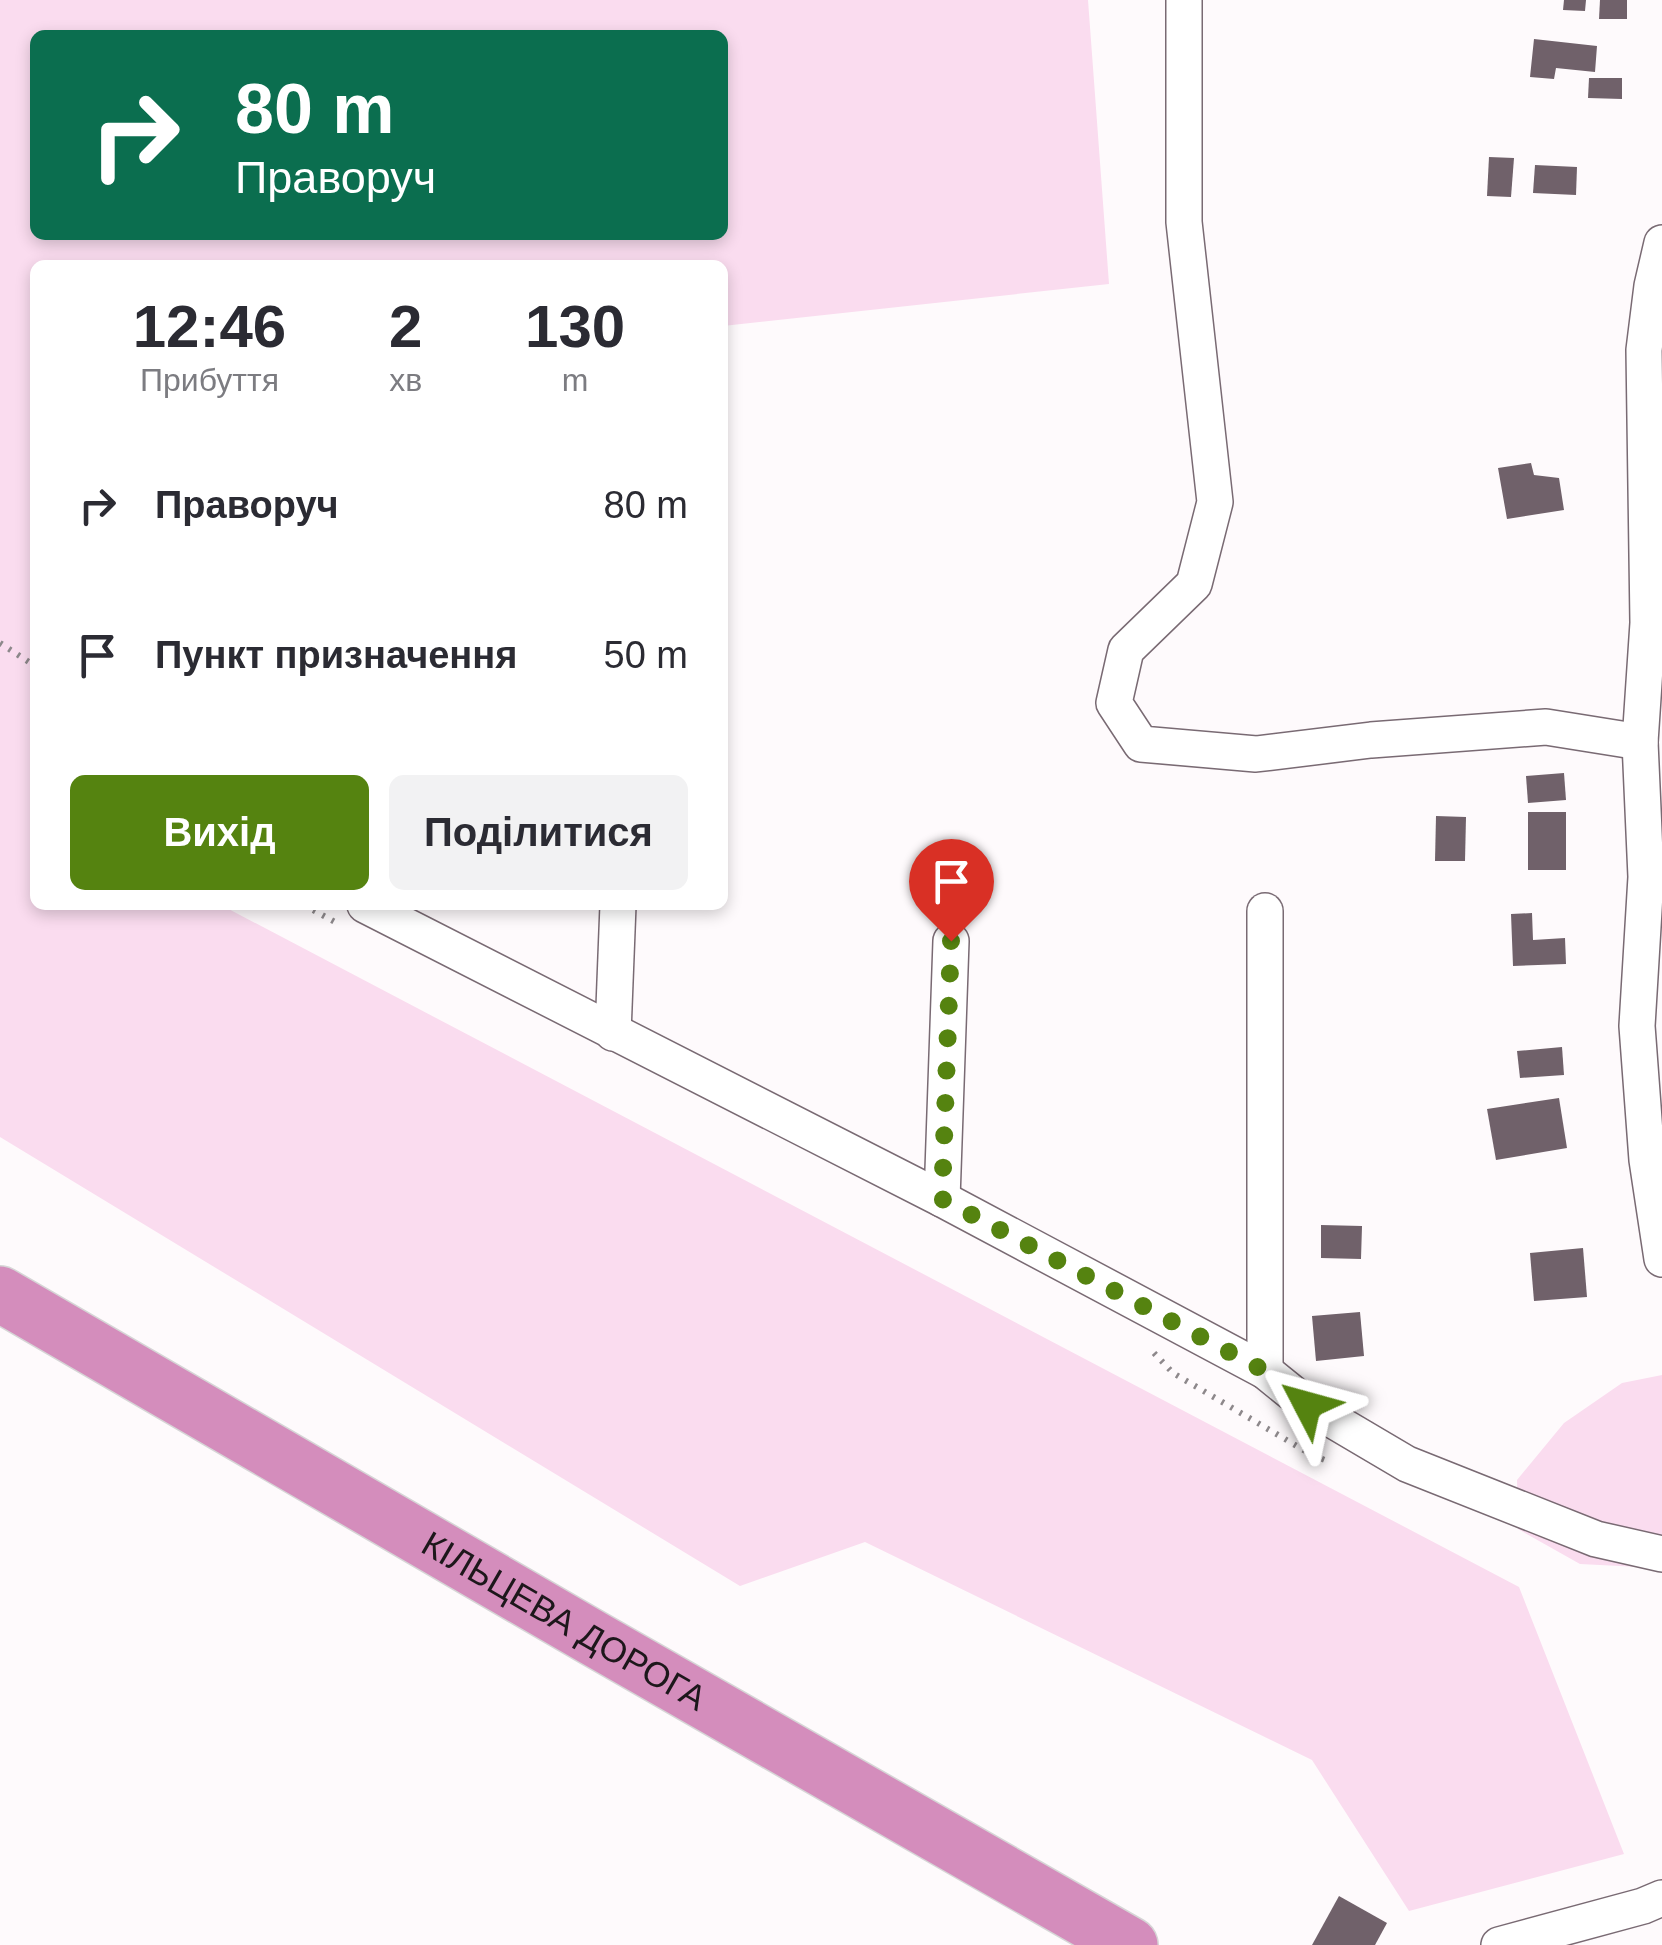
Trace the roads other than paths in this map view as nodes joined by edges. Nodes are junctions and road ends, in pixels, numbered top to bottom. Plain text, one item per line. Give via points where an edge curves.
1 (1184, 0) edge
2 (1662, 242) edge
3 (1640, 742) junction
4 (376, 910) edge
5 (618, 910) edge
6 (1265, 911) dead end
7 (951, 941) dead end
8 (613, 1033) junction
9 (942, 1199) junction
10 (1662, 1259) edge
11 (0, 1294) edge
12 (1265, 1371) junction
13 (1662, 1554) edge
14 (1662, 1898) edge
15 (1130, 1945) edge
16 (1499, 1945) edge

1 - 3 street via 1184,222 1215,502 1194,584 1126,650 1114,703 1140,744 1256,754 1546,727
2 - 3 street via 1644,350 1648,623
3 - 10 street via 1646,876 1637,1026
4 - 8 street
5 - 8 street
6 - 12 street
7 - 9 street
8 - 9 street
9 - 12 street
11 - 15 highway, КІЛЬЦЕВА ДОРОГА
12 - 13 street via 1307,1405 1407,1464 1596,1538
14 - 16 street

